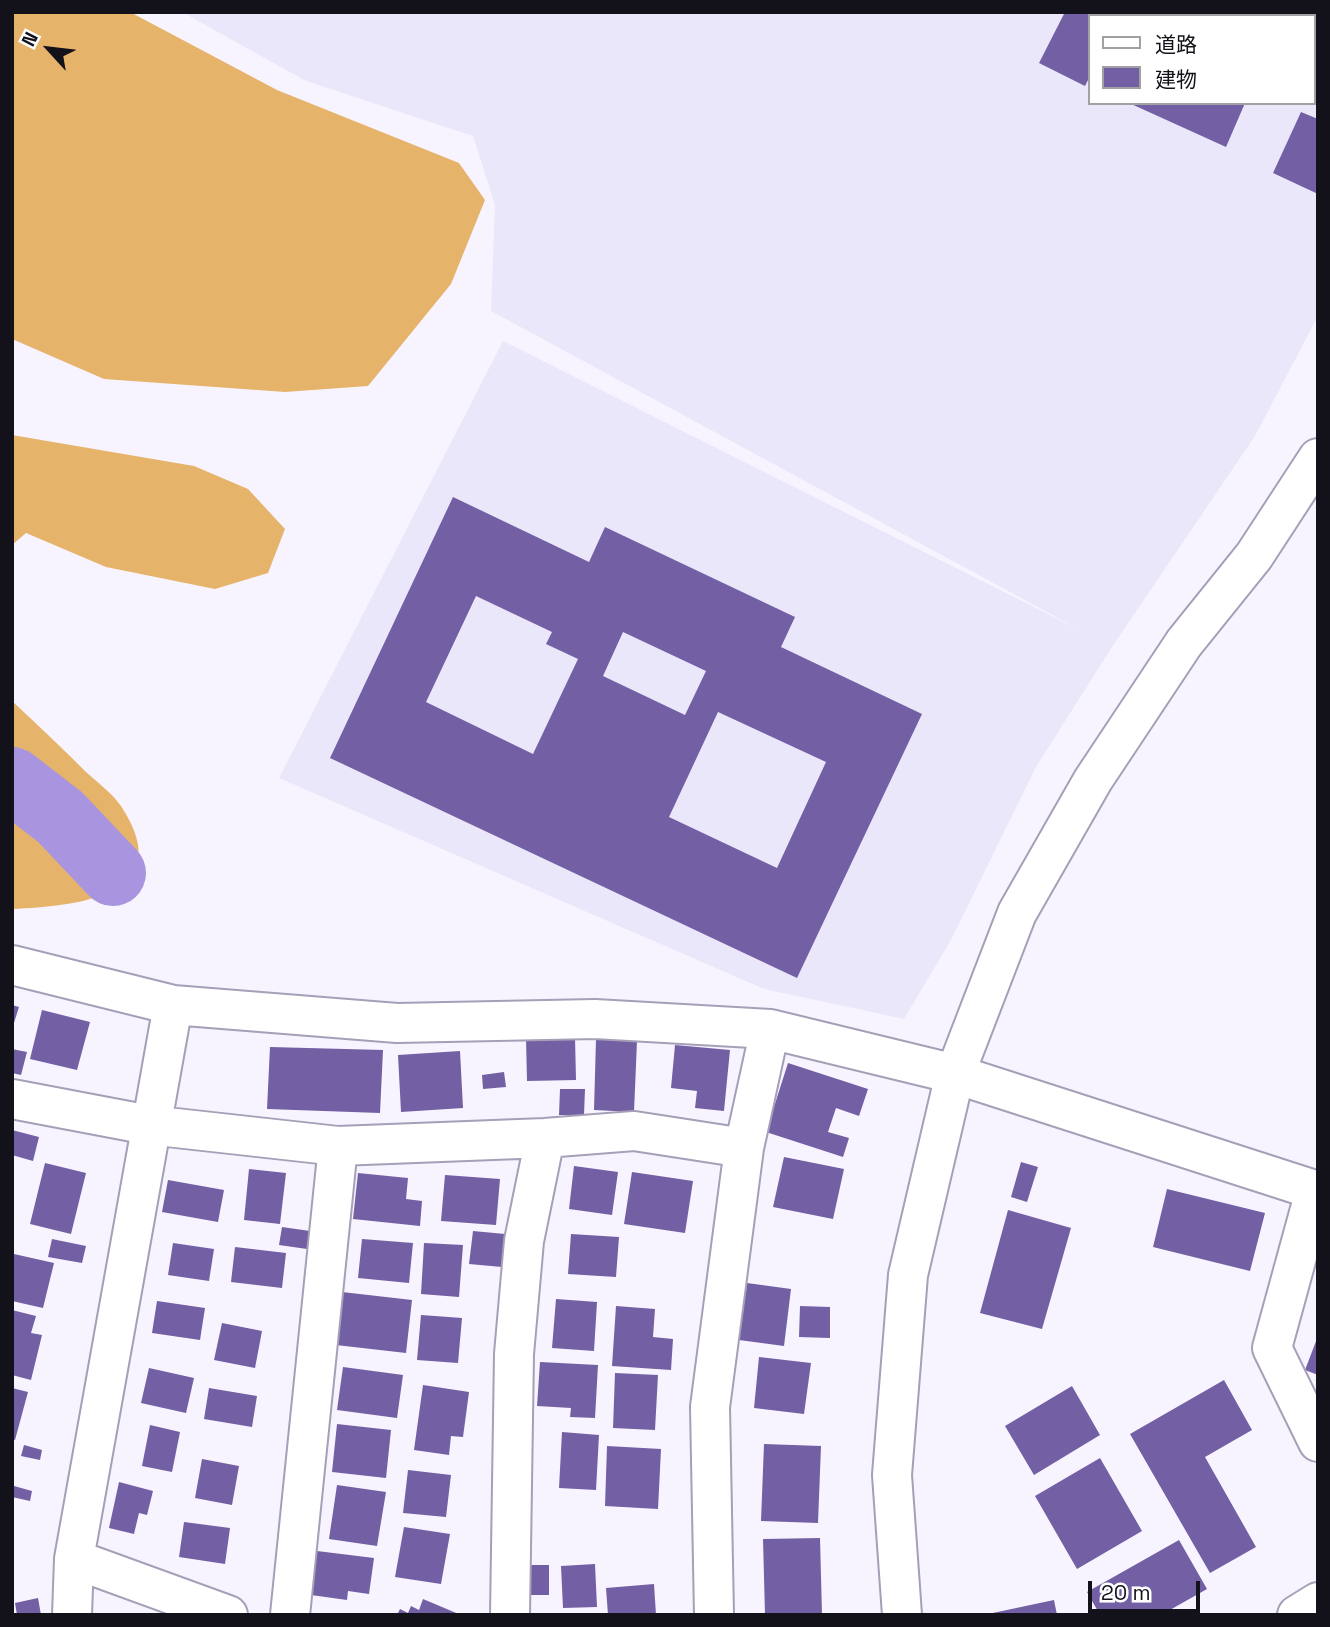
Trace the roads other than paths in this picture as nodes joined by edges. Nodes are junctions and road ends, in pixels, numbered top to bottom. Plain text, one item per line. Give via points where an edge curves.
1 (1318, 458) edge
2 (12, 965) edge
3 (173, 1005) junction
4 (770, 1029) junction
5 (955, 1074) junction
6 (12, 1100) edge
7 (149, 1125) junction
8 (545, 1138) junction
9 (338, 1146) junction
10 (744, 1147) junction
11 (1316, 1191) edge
12 (1318, 1442) edge
13 (74, 1559) junction
14 (1318, 1602) edge
15 (72, 1615) edge
16 (228, 1615) edge
17 (290, 1615) edge
18 (510, 1615) edge
19 (714, 1615) edge
20 (902, 1615) edge
21 (1297, 1615) edge

1 - 5 street via 1254,556 1184,643 1093,780 1017,913
2 - 3 street
3 - 4 street via 397,1023 595,1019
3 - 7 street
4 - 5 street
4 - 10 street
5 - 11 street
5 - 20 street via 908,1275 892,1475
6 - 7 street
7 - 9 street
7 - 13 street
8 - 9 street
8 - 10 street via 634,1131
8 - 18 street via 524,1241 514,1354
9 - 17 street
10 - 19 street via 710,1407
11 - 12 street via 1272,1348
13 - 15 street
13 - 16 street
14 - 21 street

